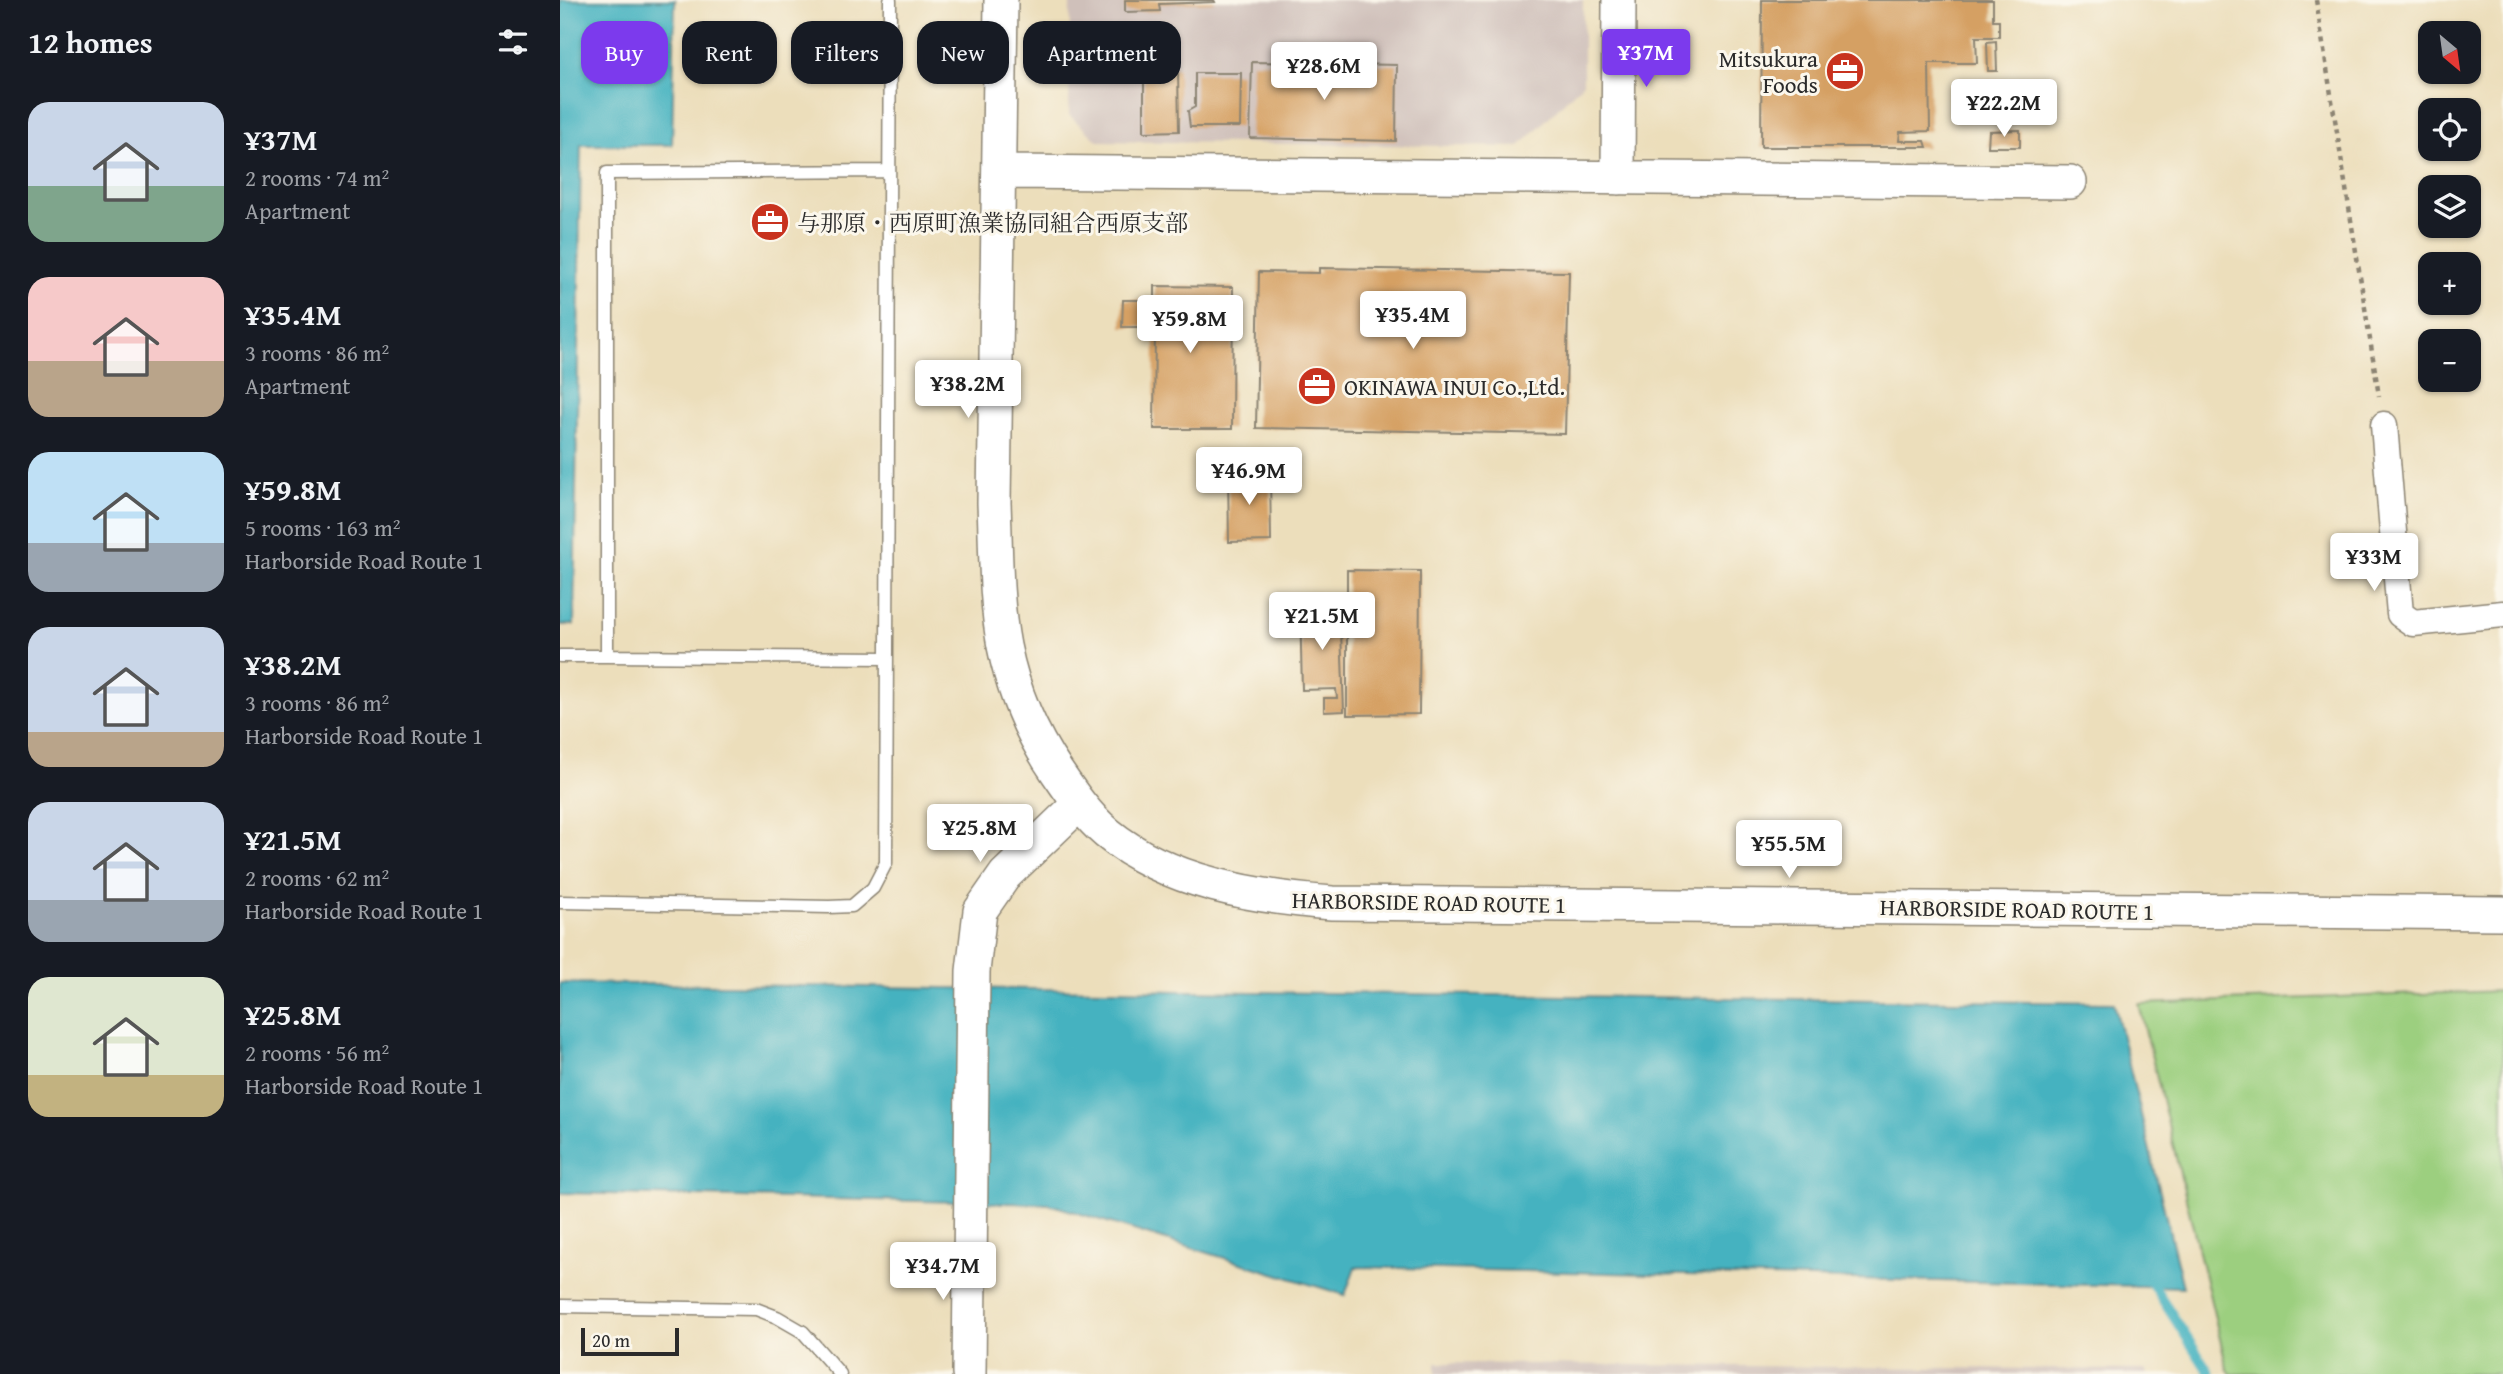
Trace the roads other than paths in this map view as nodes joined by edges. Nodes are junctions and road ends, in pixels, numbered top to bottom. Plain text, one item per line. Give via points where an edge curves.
1 (890, 0) edge
2 (1001, 0) edge
3 (1619, 0) edge
4 (889, 171) junction
5 (999, 172) junction
6 (1618, 178) junction
7 (2070, 182) dead end
8 (2384, 425) road end
9 (2503, 614) edge
10 (560, 656) edge
11 (607, 656) junction
12 (887, 658) junction
13 (1079, 804) junction
14 (560, 902) edge
15 (2503, 913) edge
16 (560, 1306) edge
17 (840, 1374) edge
18 (970, 1374) edge

1 - 4 lane
2 - 5 street, HARBORSIDE ROAD ROUTE 1
3 - 6 street
4 - 11 lane via 607,173
4 - 12 lane
5 - 6 street
5 - 13 street, HARBORSIDE ROAD ROUTE 1 via 995,503 1004,645 1038,745
6 - 7 street
8 - 9 street via 2400,614 2413,623
10 - 11 lane
11 - 12 lane
12 - 14 lane via 886,863 873,888 852,906
13 - 15 street, HARBORSIDE ROAD ROUTE 1 via 1107,833 1183,874 1235,891 1332,903
13 - 18 street via 1005,875 980,911 973,971
16 - 17 lane via 756,1309 803,1332

